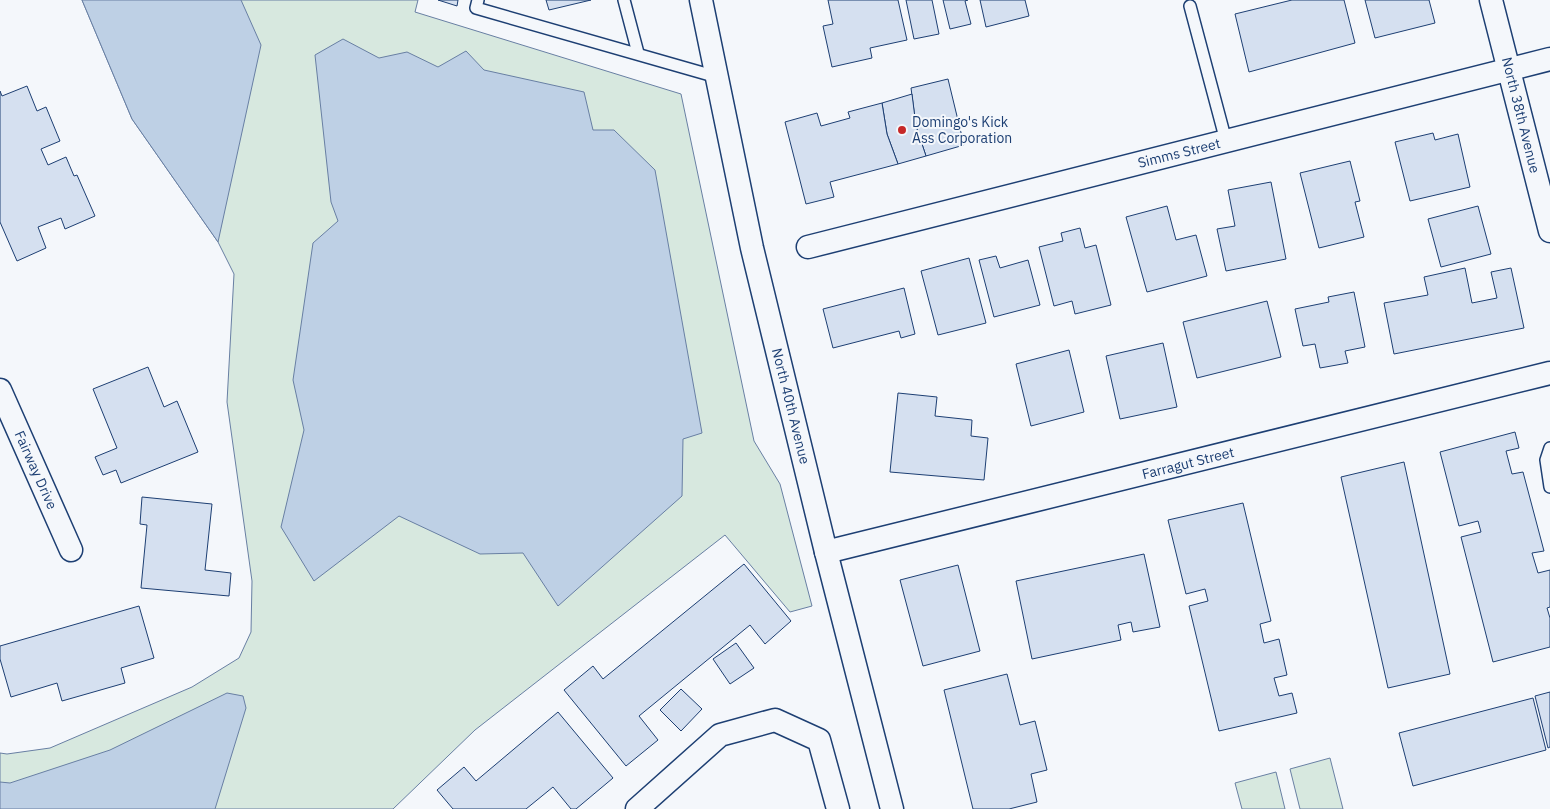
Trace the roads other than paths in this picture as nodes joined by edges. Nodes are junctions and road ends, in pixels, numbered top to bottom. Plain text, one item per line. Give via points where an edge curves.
1 (478, 0) edge
2 (624, 0) edge
3 (701, 0) edge
4 (1491, 0) edge
5 (1190, 6) dead end
6 (638, 53) junction
7 (1550, 59) edge
8 (1509, 70) junction
9 (717, 77) junction
10 (1226, 141) junction
11 (1550, 231) edge
12 (808, 247) dead end
13 (1550, 373) edge
14 (0, 390) edge
15 (1550, 448) edge
16 (1550, 487) edge
17 (71, 550) dead end
18 (826, 552) junction
19 (637, 809) edge
20 (838, 809) edge
21 (892, 809) edge

1 - 6 lane via 476,8
2 - 6 lane
3 - 9 street, North 40th Avenue
4 - 8 street, North 38th Avenue
5 - 10 lane
6 - 9 lane
7 - 8 street, Simms Street
8 - 10 street, Simms Street
8 - 11 street, North 38th Avenue
9 - 18 street, North 40th Avenue via 752,248
10 - 12 street, Simms Street
13 - 18 street, Farragut Street
14 - 17 street, Fairway Drive
15 - 16 lane via 1546,460
18 - 21 street, North 40th Avenue
19 - 20 street via 720,735 775,720 819,740

